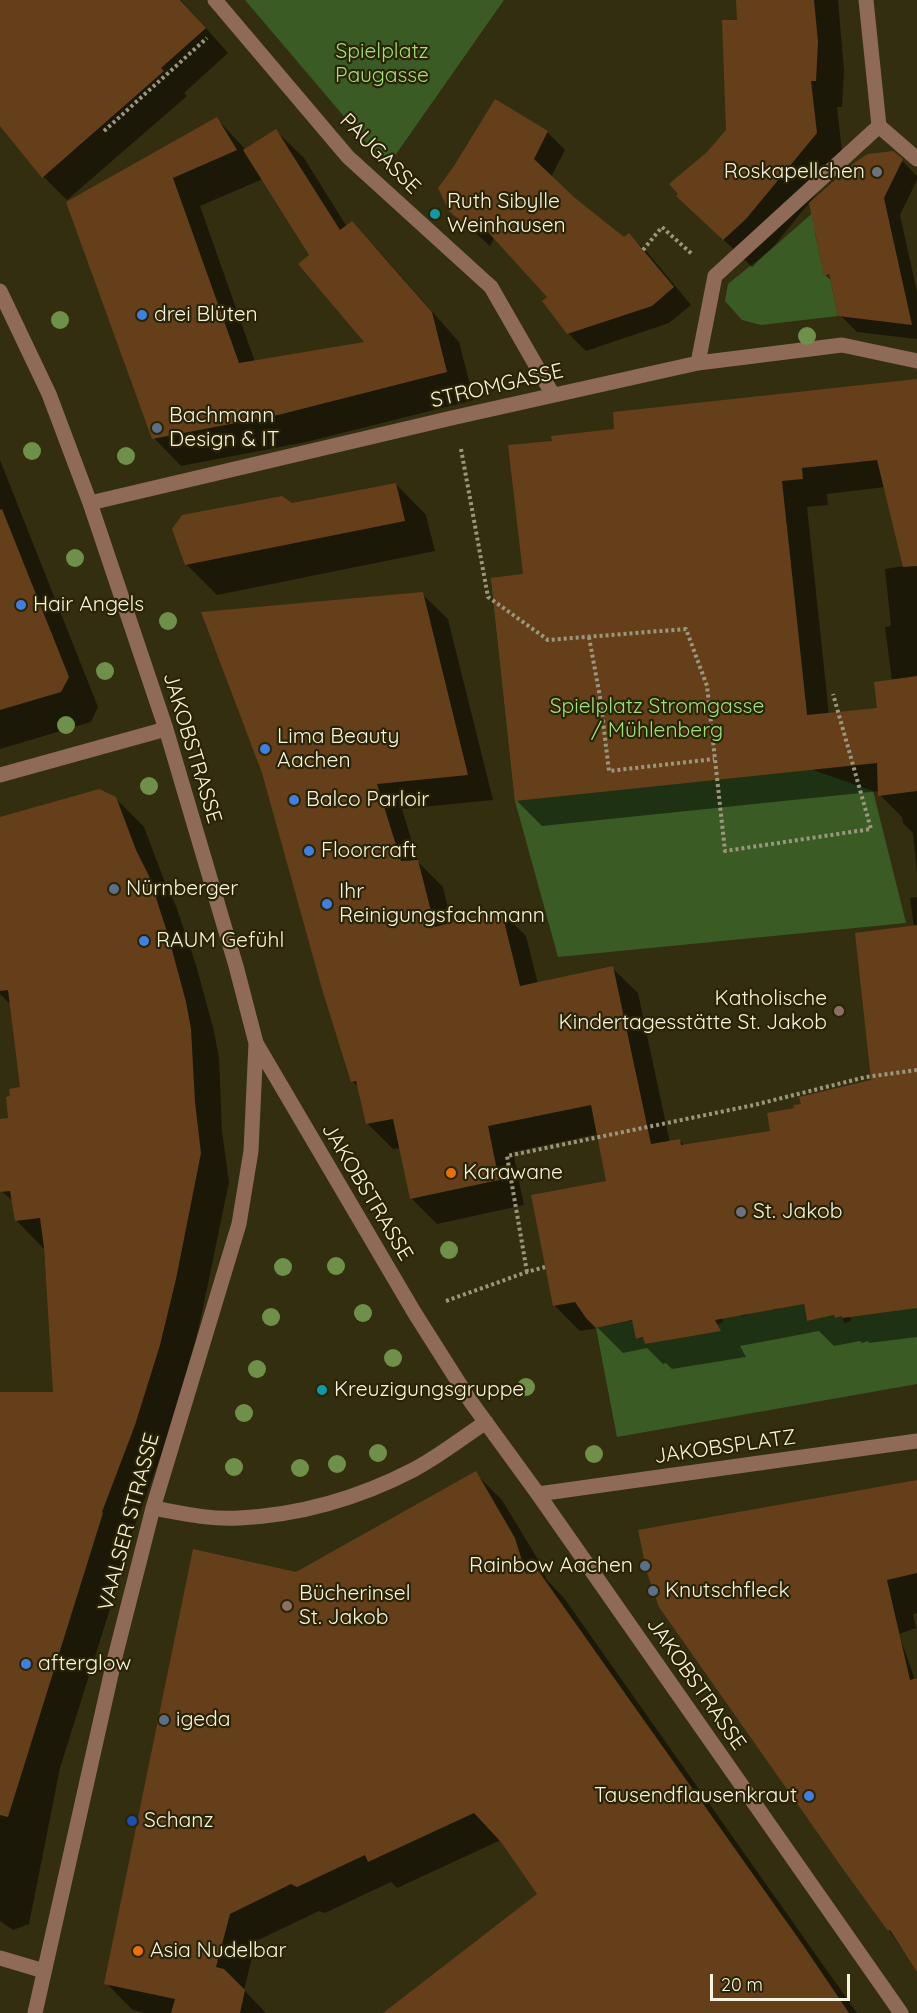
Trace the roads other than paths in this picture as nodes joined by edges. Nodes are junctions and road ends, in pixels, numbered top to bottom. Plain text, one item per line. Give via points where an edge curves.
1 (215, 0) edge
2 (866, 0) edge
3 (879, 126) junction
4 (917, 159) edge
5 (0, 291) edge
6 (917, 361) edge
7 (698, 363) junction
8 (553, 395) junction
9 (90, 503) junction
10 (166, 729) junction
11 (0, 776) edge
12 (255, 1043) junction
13 (486, 1422) junction
14 (917, 1441) edge
15 (538, 1494) junction
16 (153, 1508) junction
17 (0, 1958) edge
18 (44, 1971) junction
19 (35, 2013) edge
20 (901, 2013) edge

1 - 8 street, PAUGASSE via 348,157 491,287
2 - 3 street
3 - 4 street
3 - 7 street via 715,276
5 - 9 street, JAKOBSTRASSE via 49,394
6 - 7 street, STROMGASSE via 842,345
7 - 8 street, STROMGASSE
8 - 9 street, STROMGASSE
9 - 10 street, JAKOBSTRASSE
10 - 11 street
10 - 12 street, JAKOBSTRASSE
12 - 13 street, JAKOBSTRASSE via 414,1312
12 - 16 street, VAALSER STRASSE via 251,1151 239,1224
13 - 15 street, JAKOBSTRASSE
13 - 16 street via 414,1470 350,1498 292,1512 237,1518
14 - 15 street, JAKOBSPLATZ
15 - 20 street, JAKOBSTRASSE
16 - 18 street, VAALSER STRASSE
17 - 18 street
18 - 19 street, VAALSER STRASSE

